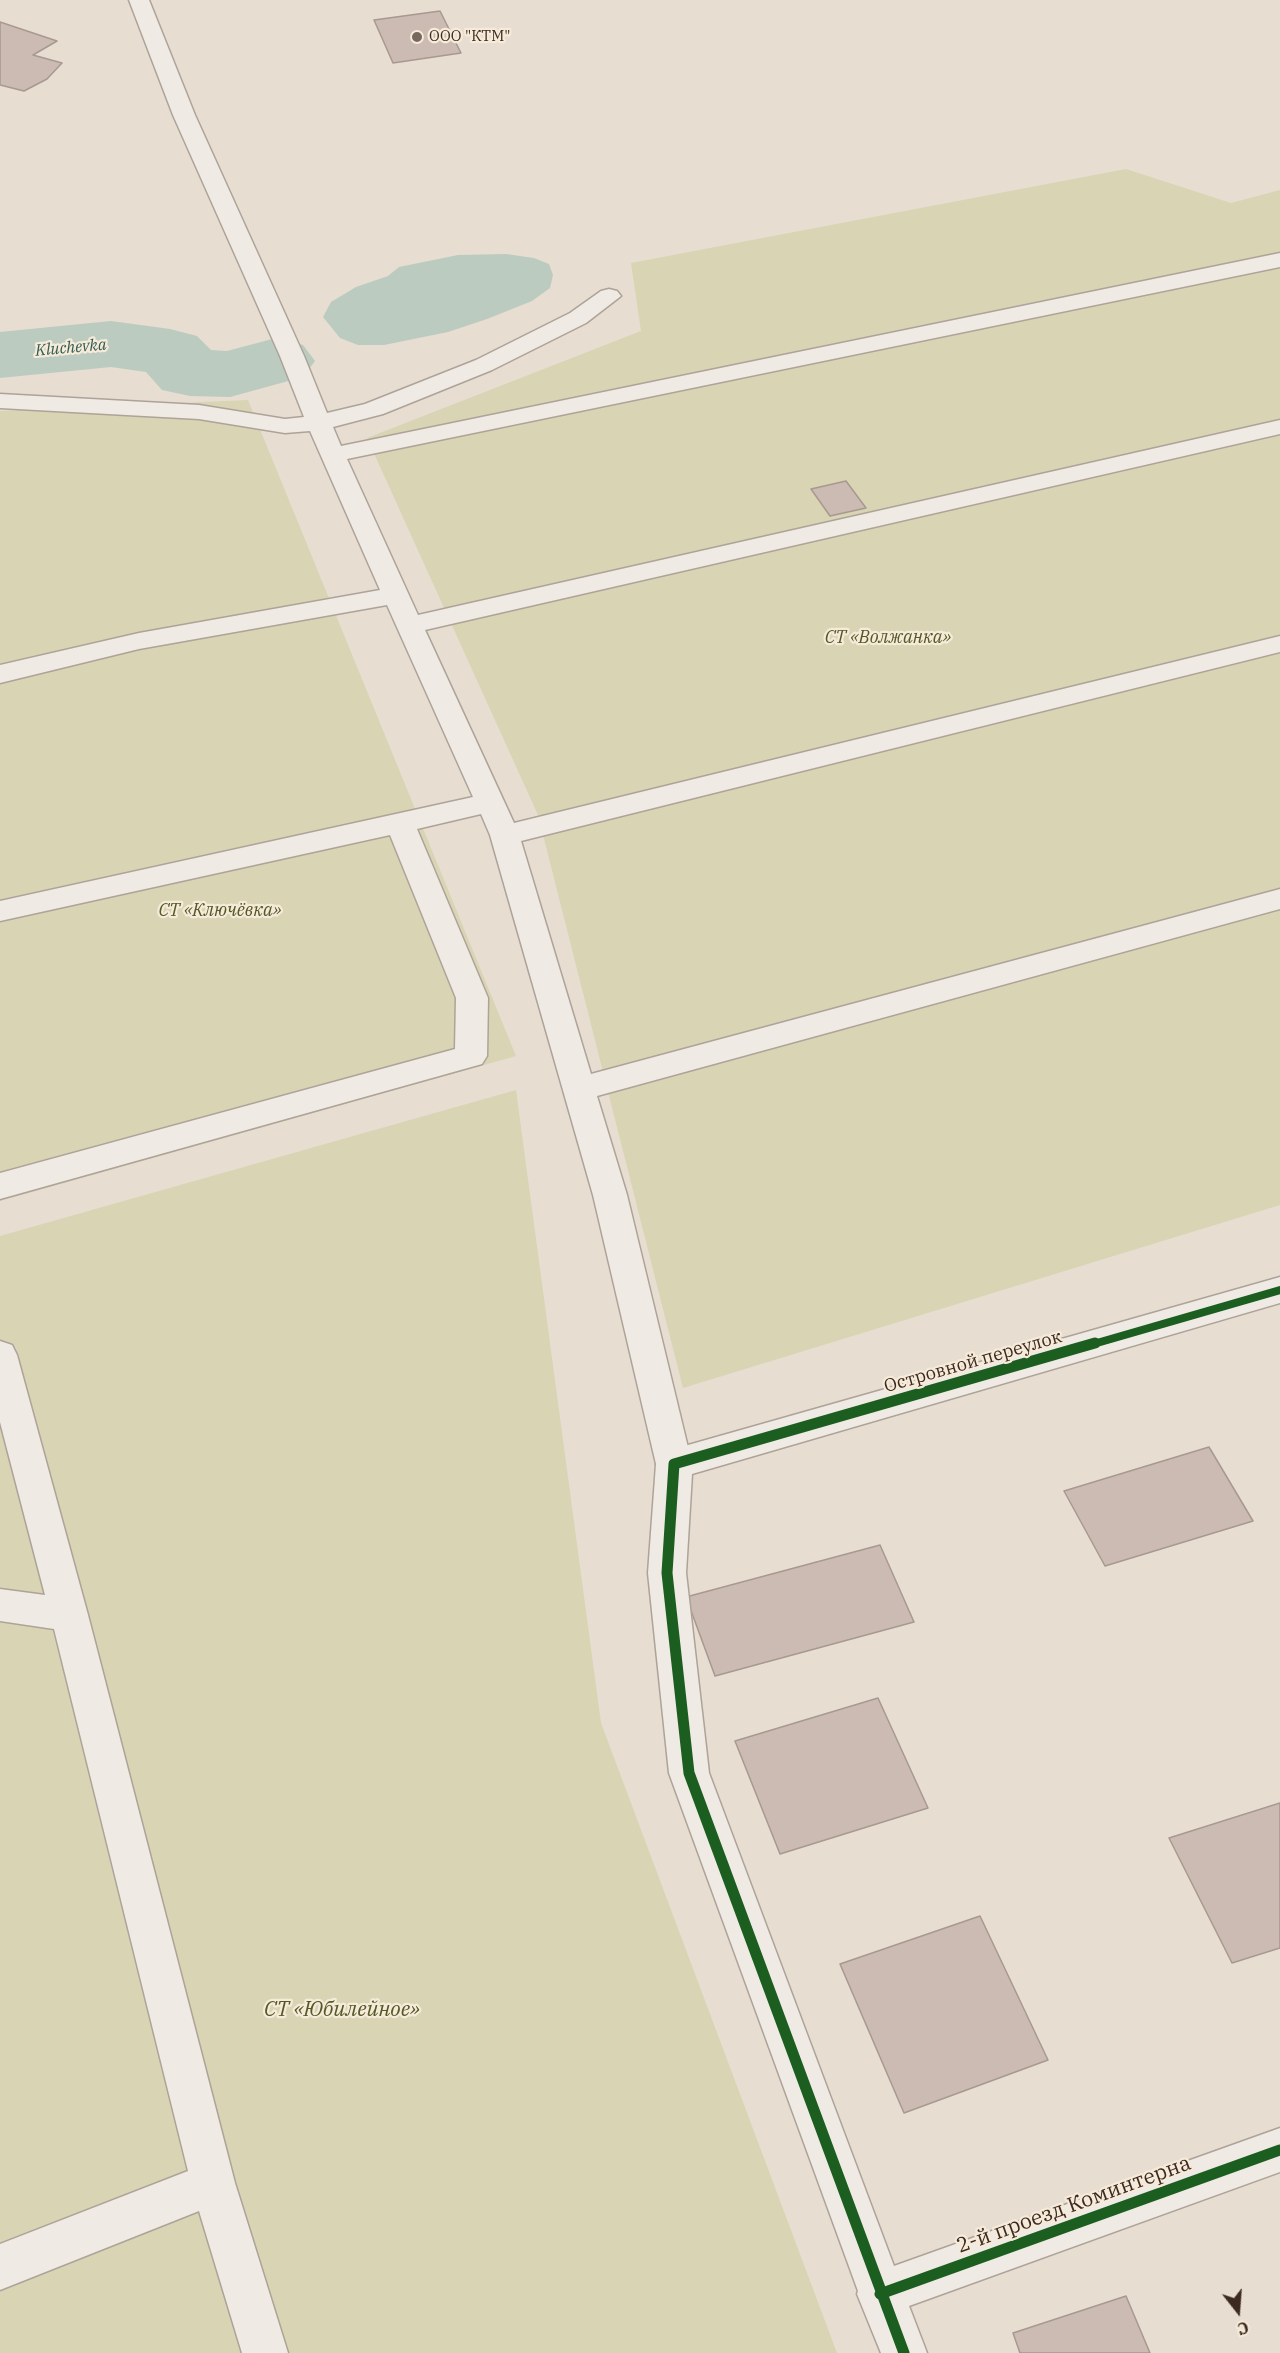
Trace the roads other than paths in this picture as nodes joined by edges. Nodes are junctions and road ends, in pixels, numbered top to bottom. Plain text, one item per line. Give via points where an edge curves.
1 (139, 0) edge
2 (1280, 260) edge
3 (609, 296) dead end
4 (0, 401) edge
5 (318, 423) junction
6 (1280, 427) edge
7 (332, 455) junction
8 (395, 596) junction
9 (409, 625) junction
10 (1280, 644) edge
11 (0, 674) edge
12 (490, 803) junction
13 (400, 823) junction
14 (505, 835) junction
15 (1280, 899) edge
16 (0, 911) edge
17 (579, 1089) junction
18 (0, 1186) edge
19 (1280, 1290) edge
20 (0, 1355) edge
21 (674, 1464) junction
22 (0, 1605) edge
23 (69, 1615) junction
24 (1280, 2150) edge
25 (213, 2183) junction
26 (0, 2267) edge
27 (880, 2294) junction
28 (266, 2353) edge
29 (904, 2353) edge

1 - 5 street via 184,115
2 - 7 street
3 - 5 street via 578,318 484,365 374,409
4 - 5 street via 199,412 285,426
5 - 7 street
6 - 9 street
7 - 8 street
8 - 9 street
8 - 11 street via 139,641
9 - 12 street
10 - 14 street
12 - 13 street
12 - 14 street
13 - 16 street
13 - 18 street via 472,998 471,1056
14 - 17 street
15 - 17 street
17 - 21 street via 610,1195
19 - 21 street, Островной переулок
20 - 23 street
21 - 27 street via 667,1573 689,1773
22 - 23 street
23 - 25 street
24 - 27 street, 2-й проезд Коминтерна
25 - 26 street
25 - 28 street
27 - 29 street

